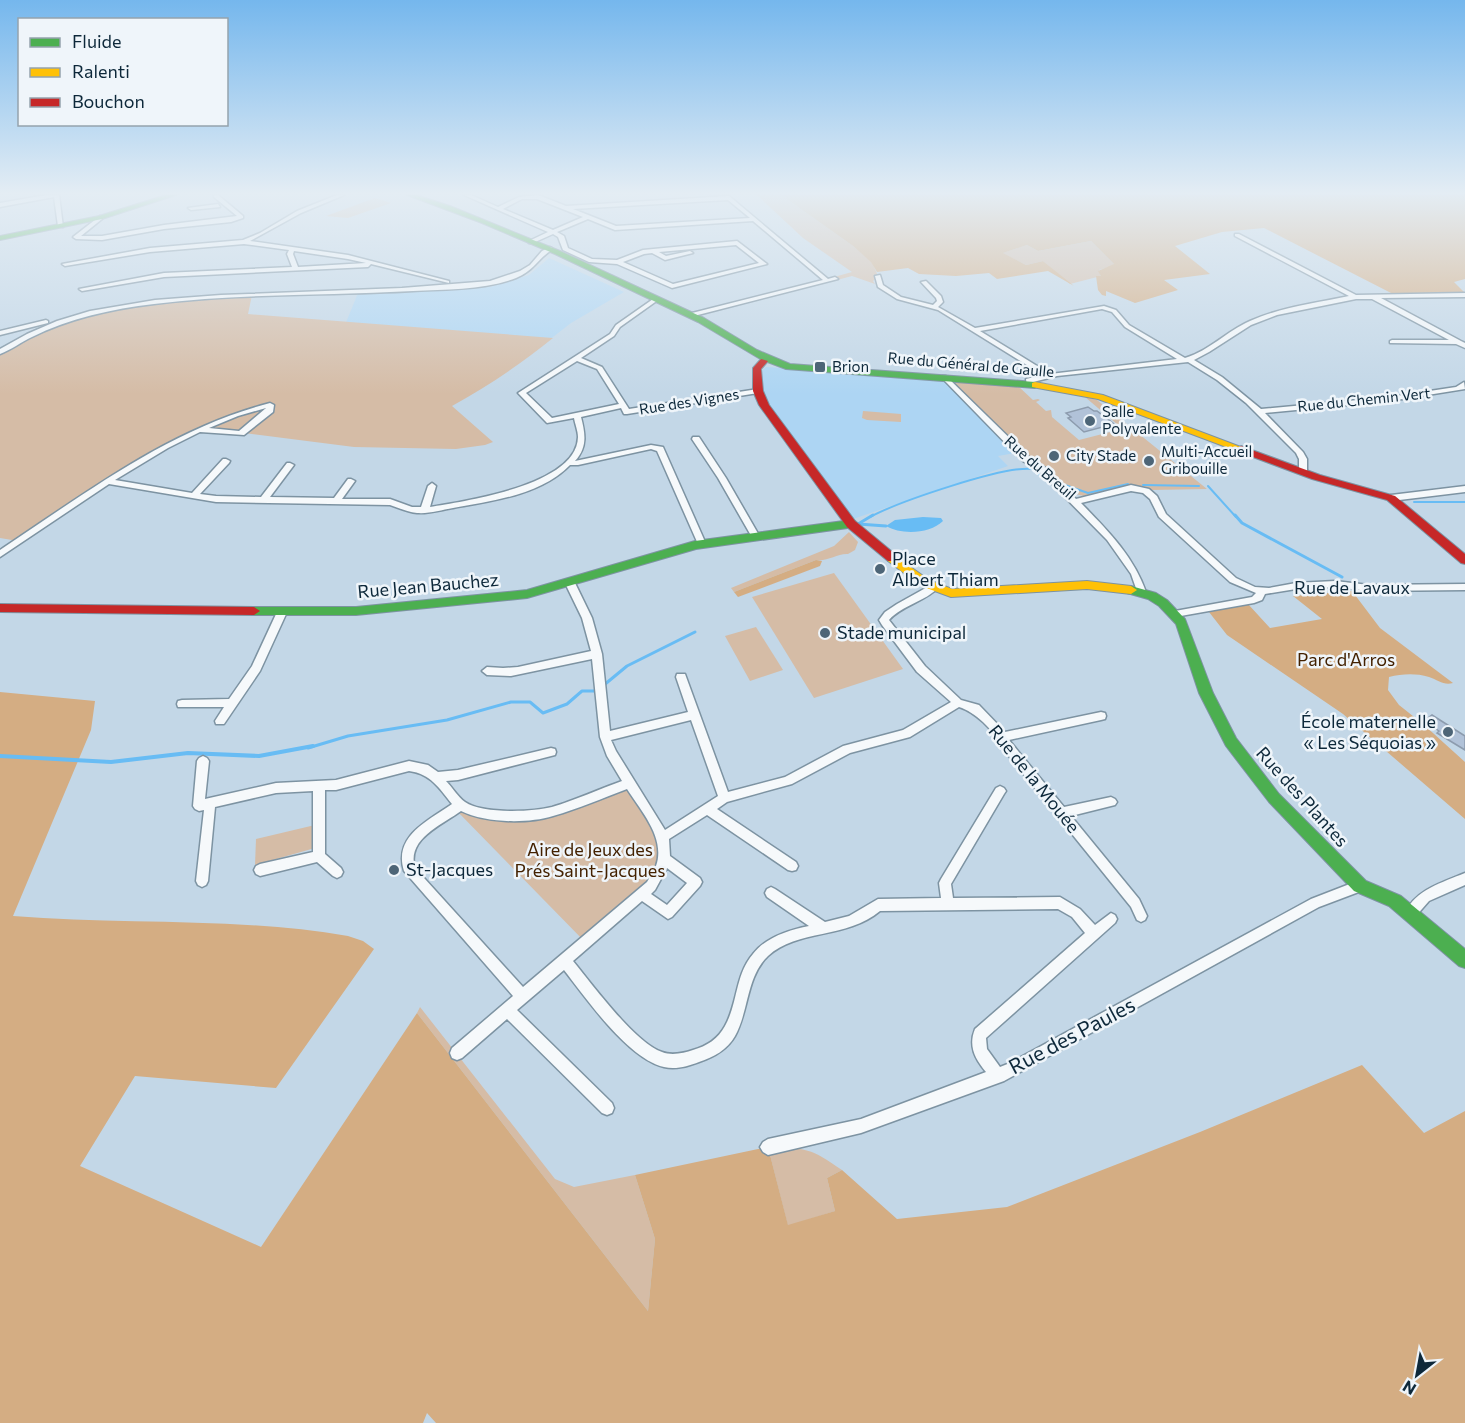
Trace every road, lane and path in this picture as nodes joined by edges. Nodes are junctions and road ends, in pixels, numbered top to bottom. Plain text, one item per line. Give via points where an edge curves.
1 (81, 261) edge
2 (293, 261) edge
3 (364, 261) edge
4 (366, 261) edge
5 (536, 261) edge
6 (570, 261) edge
7 (609, 261) edge
8 (761, 261) edge
9 (803, 261) edge
10 (1288, 261) edge
11 (618, 262) joint
12 (372, 263) junction
13 (65, 264) dead end
14 (353, 267) junction
15 (296, 269) junction
16 (878, 276) dead end
17 (432, 279) junction
18 (835, 279) dead end
19 (826, 280) junction
20 (924, 282) dead end
21 (451, 286) junction
22 (429, 287) junction
23 (82, 289) dead end
24 (1465, 295) edge
25 (1371, 296) junction
26 (1356, 297) junction
27 (656, 299) junction
28 (935, 306) junction
29 (88, 313) junction
30 (690, 315) junction
31 (28, 326) junction
32 (972, 330) junction
33 (0, 333) edge
34 (29, 336) junction
35 (1392, 342) dead end
36 (1462, 344) edge
37 (0, 352) edge
38 (576, 358) junction
39 (1186, 360) junction
40 (764, 361) junction
41 (1047, 375) junction
42 (944, 377) junction
43 (1030, 384) junction
44 (1464, 384) edge
45 (758, 391) junction
46 (622, 406) junction
47 (1259, 411) junction
48 (577, 416) junction
49 (202, 430) junction
50 (696, 439) dead end
51 (226, 461) dead end
52 (568, 463) junction
53 (290, 465) dead end
54 (1303, 472) junction
55 (351, 481) dead end
56 (110, 482) junction
57 (432, 486) dead end
58 (1465, 489) edge
59 (194, 496) junction
60 (1391, 498) junction
61 (264, 499) junction
62 (336, 501) junction
63 (1076, 502) junction
64 (425, 510) junction
65 (850, 524) junction
66 (756, 537) junction
67 (702, 544) junction
68 (0, 554) edge
69 (1465, 560) edge
70 (570, 583) junction
71 (934, 587) junction
72 (1465, 587) edge
73 (1141, 591) junction
74 (1261, 591) junction
75 (0, 608) edge
76 (282, 612) junction
77 (1175, 614) junction
78 (597, 654) junction
79 (487, 671) dead end
80 (681, 677) dead end
81 (231, 703) junction
82 (958, 703) junction
83 (182, 704) dead end
84 (694, 715) junction
85 (1101, 716) dead end
86 (220, 721) dead end
87 (605, 737) junction
88 (1003, 737) junction
89 (551, 752) dead end
90 (203, 761) dead end
91 (436, 777) junction
92 (630, 783) junction
93 (319, 787) junction
94 (1000, 791) dead end
95 (724, 798) junction
96 (1112, 802) dead end
97 (210, 803) junction
98 (460, 805) junction
99 (706, 808) junction
100 (1061, 813) junction
101 (663, 837) junction
102 (319, 856) junction
103 (664, 859) junction
104 (792, 866) dead end
105 (260, 870) dead end
106 (337, 872) dead end
107 (1465, 879) edge
108 (202, 881) dead end
109 (1360, 886) junction
110 (771, 893) dead end
111 (642, 894) junction
112 (948, 904) junction
113 (1412, 913) junction
114 (1141, 916) dead end
115 (1112, 919) dead end
116 (824, 928) junction
117 (1093, 933) junction
118 (1465, 960) edge
119 (565, 961) junction
120 (524, 997) junction
121 (507, 1010) junction
122 (457, 1053) dead end
123 (999, 1076) junction
124 (608, 1108) dead end
125 (768, 1147) dead end

1 - 13 street
2 - 15 street
3 - 14 street
4 - 12 street
5 - 21 street via 501,281
6 - 27 street, Rue du Général de Gaulle
7 - 11 street
8 - 11 street via 764,264 672,286
9 - 19 street
10 - 26 street
12 - 14 street
12 - 17 street
14 - 15 street
15 - 23 street via 164,275
16 - 28 street via 880,286 887,292
17 - 21 street
17 - 22 street
18 - 19 street
19 - 30 street
20 - 28 street via 939,297
21 - 22 street
22 - 29 street via 175,298
24 - 25 street
25 - 26 street
25 - 36 street
26 - 39 street via 1275,313
27 - 30 street, Rue du Général de Gaulle
27 - 38 street
28 - 32 street
29 - 31 street
29 - 34 street
30 - 40 street, Rue du Général de Gaulle via 721,330
31 - 33 street
31 - 34 street
32 - 39 street via 1096,307 1114,311 1127,326
32 - 41 street
34 - 37 street
35 - 36 street
38 - 46 street, Rue des Vignes via 600,368
38 - 48 street via 522,393 550,421
39 - 41 street
39 - 47 street via 1213,374
40 - 42 street, Rue du Général de Gaulle via 789,367
40 - 45 street via 757,368
41 - 43 street via 1034,378
42 - 43 street, Rue du Général de Gaulle
42 - 63 street, Rue du Breuil via 1026,459
43 - 54 street, Rue du Général de Gaulle via 1116,402
44 - 47 street, Rue du Chemin Vert via 1458,389 1400,398
45 - 46 street, Rue des Vignes via 627,412
45 - 65 street via 771,417
46 - 48 street
47 - 54 street via 1299,452 1304,459
48 - 52 street via 580,440
49 - 49 street via 260,407 270,405 270,410 241,432
49 - 56 street
50 - 66 street
51 - 59 street
52 - 64 street via 543,482 515,494
52 - 67 street via 660,448
53 - 61 street
54 - 60 street, Rue du Général de Gaulle
55 - 62 street
56 - 59 street
56 - 68 street
57 - 64 street
58 - 60 street
59 - 61 street
60 - 69 street, Rue du Général de Gaulle
61 - 62 street
62 - 64 street via 390,502
63 - 73 street via 1124,555
63 - 74 street, Rue du Breuil via 1131,488 1146,491 1162,515 1233,580
65 - 66 street, Rue Jean Bauchez
65 - 71 street
66 - 67 street, Rue Jean Bauchez
67 - 70 street, Rue Jean Bauchez
70 - 76 street, Rue Jean Bauchez via 527,594 413,606
70 - 78 street via 587,618
71 - 73 street via 951,593 1087,585
71 - 82 street, Rue de la Mouée via 884,620 921,669
72 - 74 street, Rue de Lavaux via 1296,586
73 - 77 street, Rue des Plantes
74 - 77 street, Rue de Lavaux via 1254,600
75 - 76 street, Rue Jean Bauchez
76 - 81 street via 256,668
77 - 109 street, Rue des Plantes via 1206,693 1236,749 1274,798
78 - 79 street via 502,674
78 - 87 street
80 - 84 street
81 - 83 street
81 - 86 street
82 - 88 street, Rue de la Mouée via 975,708
82 - 95 street via 906,734 847,749 788,781
84 - 87 street
84 - 95 street
85 - 88 street
87 - 92 street
88 - 100 street, Rue de la Mouée
89 - 91 street
90 - 97 street via 199,806
91 - 93 street via 424,768 409,766
91 - 98 street
92 - 98 street via 551,812 528,815 493,815
92 - 101 street
93 - 97 street via 276,789
93 - 102 street
94 - 112 street via 945,883
95 - 99 street
96 - 100 street
97 - 108 street
98 - 120 street via 410,843 405,862
99 - 101 street
99 - 104 street
100 - 114 street, Rue de la Mouée via 1135,903
101 - 103 street
102 - 105 street
102 - 106 street
103 - 111 street via 657,878
103 - 111 street via 696,882 668,914
107 - 113 street via 1425,897
109 - 113 street, Rue des Plantes
109 - 123 street, Rue des Paules via 1315,903
110 - 116 street
111 - 119 street
112 - 116 street via 878,906 862,917
112 - 117 street via 1060,903 1076,913
113 - 118 street, Rue des Plantes
115 - 117 street
116 - 119 street via 780,941 764,951 743,984 733,1027 720,1045 682,1061 660,1059 641,1049
117 - 123 street via 980,1034 980,1052
119 - 120 street
120 - 121 street
121 - 122 street
121 - 124 street
123 - 125 street, Rue des Paules via 861,1126

